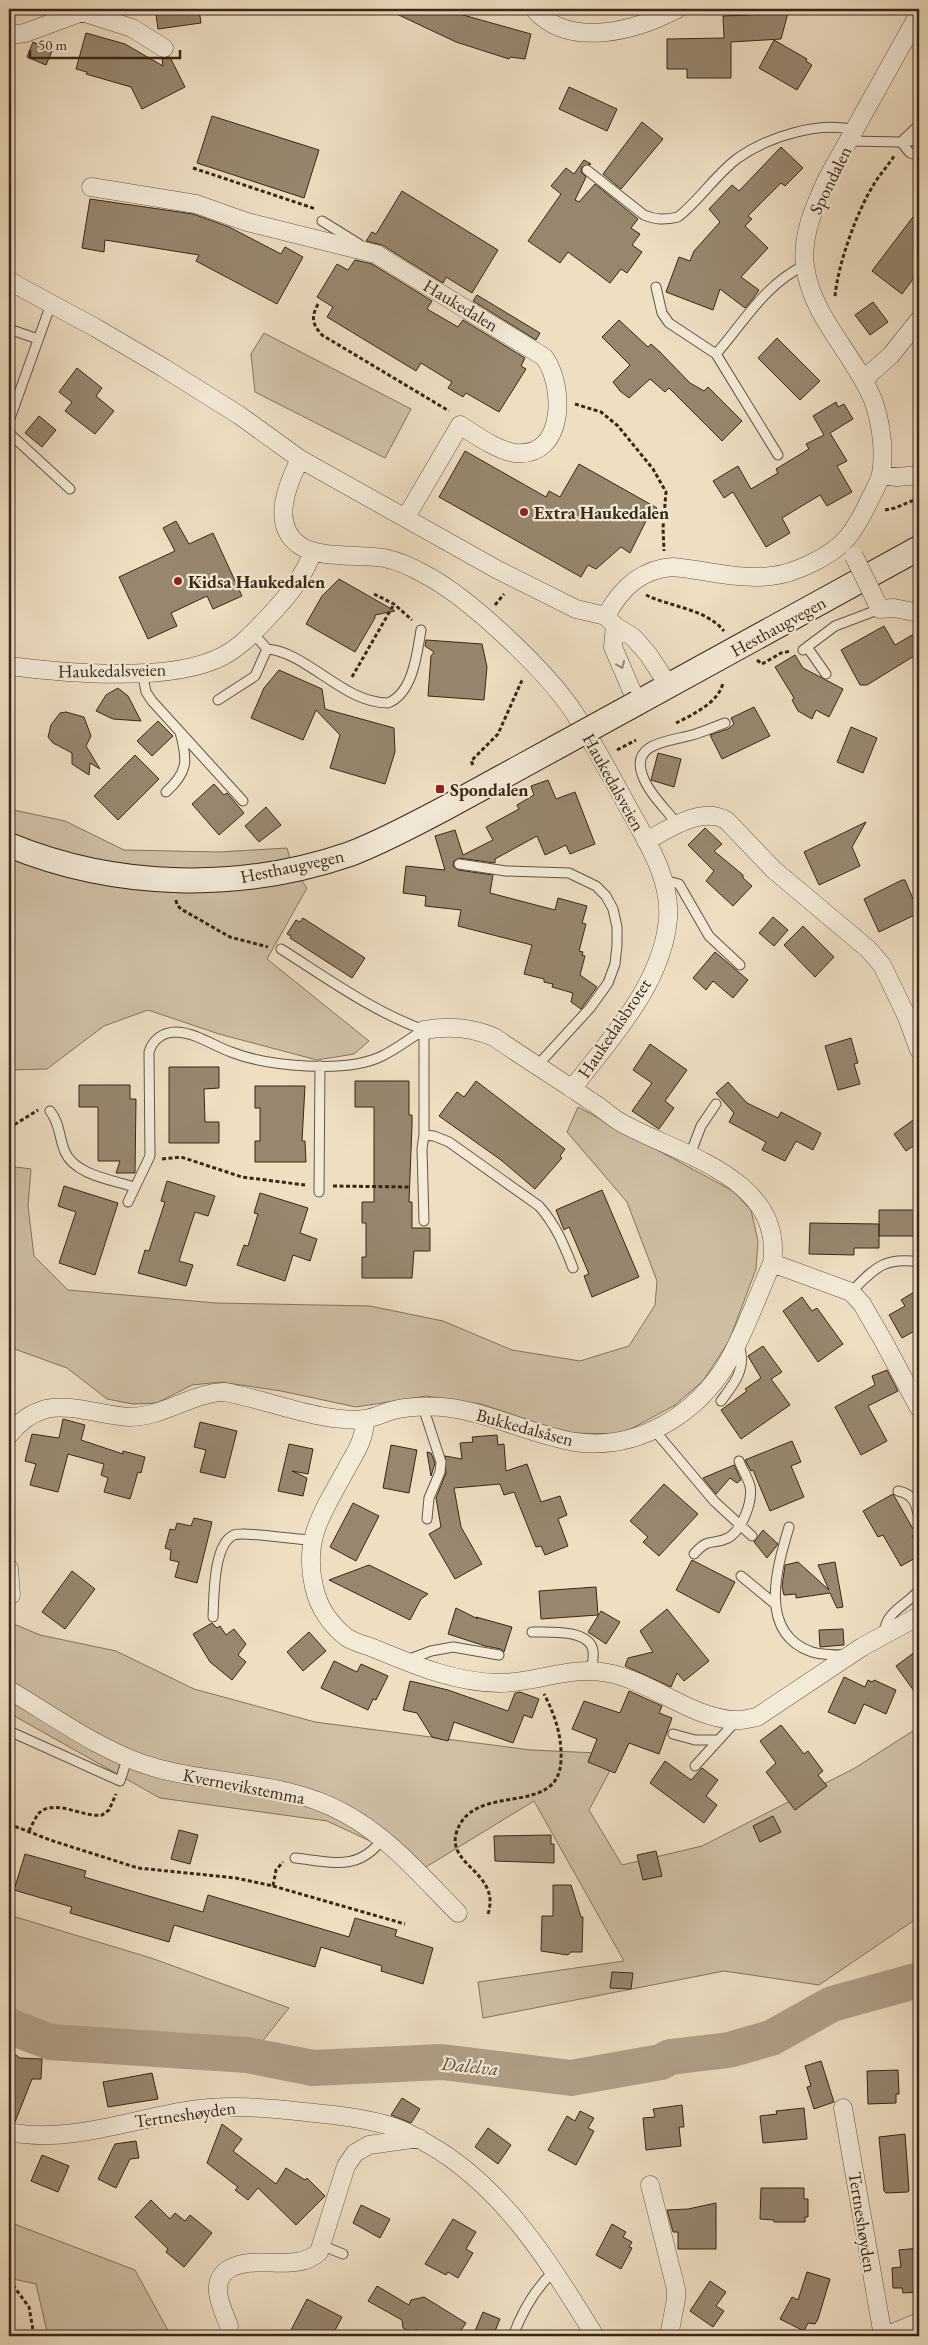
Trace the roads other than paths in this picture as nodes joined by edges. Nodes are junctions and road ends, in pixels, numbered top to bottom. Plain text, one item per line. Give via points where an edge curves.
1 (534, 9) edge
2 (677, 9) edge
3 (86, 10) edge
4 (919, 14) edge
5 (9, 35) edge
6 (911, 40) edge
7 (164, 48) dead end
8 (919, 125) edge
9 (852, 136) junction
10 (919, 140) edge
11 (901, 142) junction
12 (919, 155) edge
13 (587, 170) dead end
14 (92, 187) dead end
15 (322, 221) road end
16 (376, 254) junction
17 (805, 265) junction
18 (9, 281) edge
19 (656, 287) dead end
20 (51, 304) junction
21 (919, 320) edge
22 (9, 329) edge
23 (38, 339) junction
24 (716, 354) junction
25 (864, 379) junction
26 (9, 421) edge
27 (9, 433) edge
28 (778, 455) dead end
29 (300, 458) junction
30 (881, 475) junction
31 (919, 475) edge
32 (70, 489) dead end
33 (406, 517) junction
34 (846, 540) junction
35 (919, 548) edge
36 (313, 552) junction
37 (878, 605) junction
38 (919, 613) edge
39 (610, 621) junction
40 (421, 630) road end
41 (253, 633) junction
42 (267, 649) junction
43 (9, 666) edge
44 (142, 672) junction
45 (826, 674) dead end
46 (668, 686) junction
47 (218, 700) dead end
48 (637, 704) junction
49 (725, 723) dead end
50 (180, 731) junction
51 (166, 792) dead end
52 (243, 801) dead end
53 (678, 825) junction
54 (646, 841) junction
55 (9, 845) edge
56 (459, 864) dead end
57 (664, 880) junction
58 (280, 949) road end
59 (740, 966) dead end
60 (424, 1030) junction
61 (919, 1050) edge
62 (320, 1066) junction
63 (537, 1066) junction
64 (572, 1089) junction
65 (716, 1104) dead end
66 (50, 1111) road end
67 (424, 1135) junction
68 (690, 1155) junction
69 (134, 1187) junction
70 (319, 1189) road end
71 (128, 1202) dead end
72 (424, 1221) dead end
73 (919, 1262) edge
74 (772, 1263) junction
75 (573, 1268) dead end
76 (851, 1292) junction
77 (736, 1346) junction
78 (721, 1401) dead end
79 (423, 1407) junction
80 (919, 1408) edge
81 (365, 1419) junction
82 (655, 1431) junction
83 (9, 1435) edge
84 (739, 1461) dead end
85 (898, 1491) dead end
86 (919, 1518) edge
87 (427, 1519) dead end
88 (740, 1525) junction
89 (789, 1527) dead end
90 (752, 1536) dead end
91 (311, 1540) junction
92 (694, 1554) dead end
93 (9, 1568) edge
94 (742, 1576) dead end
95 (919, 1590) edge
96 (11, 1595) dead end
97 (775, 1604) junction
98 (919, 1616) edge
99 (213, 1617) dead end
100 (532, 1632) dead end
101 (884, 1633) junction
102 (498, 1655) dead end
103 (849, 1655) junction
104 (405, 1661) junction
105 (591, 1671) junction
106 (9, 1690) edge
107 (736, 1721) junction
108 (9, 1731) edge
109 (672, 1734) dead end
110 (717, 1740) junction
111 (127, 1759) junction
112 (695, 1766) dead end
113 (383, 1838) junction
114 (295, 1858) road end
115 (458, 1913) dead end
116 (843, 2108) dead end
117 (9, 2132) edge
118 (419, 2138) junction
119 (650, 2185) dead end
120 (322, 2245) junction
121 (343, 2254) dead end
122 (553, 2272) junction
123 (919, 2322) edge
124 (229, 2326) dead end
125 (513, 2336) edge
126 (595, 2336) edge
127 (669, 2336) edge
128 (884, 2336) edge

1 - 2 street via 541,17 561,27 609,31 635,27
3 - 5 street via 25,33
3 - 7 street via 132,28
4 - 6 street, Spondalen
6 - 9 street, Spondalen
8 - 11 lane
9 - 11 lane
9 - 13 lane via 842,127 823,128 786,136 757,147 738,159 678,217 665,220 644,215
9 - 17 street, Spondalen via 815,205
10 - 11 lane
11 - 12 lane via 910,153
14 - 16 street, Haukedalen via 196,204 246,222
15 - 16 lane
16 - 33 street, Haukedalen via 544,357 555,378 559,400 550,435 544,443 526,452 505,450 460,425
17 - 24 lane via 776,283
17 - 25 street, Spondalen via 820,311
18 - 20 street
19 - 24 lane via 662,313 669,323
20 - 23 lane
20 - 29 street via 164,368
21 - 25 street via 891,355
22 - 23 lane
23 - 26 lane
24 - 28 lane
25 - 30 street, Spondalen via 881,429
27 - 32 lane
29 - 33 street
29 - 36 street via 286,494 284,518 292,537
30 - 31 street
30 - 34 street, Spondalen
33 - 39 street via 551,598
34 - 37 street, bridge
34 - 39 street, Spondalen via 804,567 773,576 736,576 673,566 653,570 621,591
35 - 46 main road, Hesthaugvegen
36 - 41 street, Haukedalsveien via 289,595
36 - 54 street, Haukedalsveien via 385,558 407,566 447,588 485,619 533,664 574,712
37 - 38 street
37 - 45 lane via 835,626 805,649
39 - 46 street via 633,637
39 -> 48 street via 613,647
40 - 42 lane via 416,658 404,689 393,701 381,704 345,689 279,650
41 - 42 lane
41 - 44 street, Haukedalsveien via 222,657 183,668
42 - 47 lane via 255,676
43 - 44 street, Haukedalsveien via 79,672
44 - 50 lane via 146,692
46 - 48 main road, Hesthaugvegen
48 - 55 main road, Hesthaugvegen, bridge via 383,840 350,853 281,872 217,880 153,879 88,869
49 - 53 lane via 650,746 642,759 641,774 646,784
50 - 51 lane via 184,768
50 - 52 lane
53 - 54 street, Haukedalsveien
53 - 61 street, Haukedalsveien via 707,814 726,820 774,870 868,949 895,989
54 - 57 street, Haukedalsbrotet
56 - 63 lane, Haukedalsbrotet via 506,871 570,873 596,886 613,909 617,945 608,983 590,1008
57 - 59 lane via 680,884 709,936
57 - 64 street, Haukedalsbrotet via 668,899 665,939 645,988
58 - 60 lane via 374,1007
60 - 62 lane, Haukedalsbrotet via 381,1057
60 - 63 street, Haukedalsbrotet via 460,1027 478,1030
60 - 67 lane
62 - 69 lane, Haukedalsbrotet via 260,1060 178,1032 157,1038 149,1052 150,1156
62 - 70 lane
63 - 64 street, Haukedalsbrotet
64 - 68 street, Bukkedalsåsen via 620,1122
65 - 68 lane via 700,1126
66 - 69 lane via 72,1163
67 - 72 lane
67 - 75 lane via 449,1142 539,1206 550,1218
68 - 74 street, Bukkedalsåsen via 728,1176 752,1197 771,1232
69 - 71 lane, Haukedalsbrotet
73 - 76 lane via 886,1262
74 - 76 street
74 - 77 street, Bukkedalsåsen
76 - 80 street via 862,1304
77 - 78 lane via 742,1355 738,1378
77 - 82 street, Bukkedalsåsen via 706,1392
79 - 81 street, Bukkedalsåsen via 394,1410
79 - 82 street, Bukkedalsåsen via 476,1412 575,1442 616,1442
79 - 87 lane via 441,1469 429,1498
81 - 83 street, Bukkedalsåsen via 340,1418 245,1395 217,1392 193,1398 171,1409 130,1417 68,1408 47,1409 29,1416
81 - 91 street via 362,1439
82 - 88 lane via 714,1501
84 - 88 lane via 750,1484
85 - 86 lane via 912,1497
88 - 90 lane
88 - 92 lane via 731,1536 703,1543
89 - 97 lane via 778,1563
91 - 99 lane via 235,1534 221,1550
91 - 104 street via 310,1570 314,1589 330,1620 347,1638
93 - 96 street
94 - 97 lane
95 - 101 lane via 911,1600 889,1615
97 - 103 lane via 778,1619 797,1644 812,1652
98 - 101 street
100 - 105 lane via 579,1635 593,1651
101 - 103 street
102 - 104 lane via 452,1647
103 - 107 street via 757,1717
104 - 105 street via 452,1677 479,1682 536,1680 569,1672
105 - 107 street via 630,1680 711,1716
106 - 111 street, Kvernevikstemma
107 - 110 lane
108 - 111 lane via 120,1781
109 - 110 lane via 695,1740
110 - 112 lane
111 - 113 street, Kvernevikstemma via 188,1775 305,1796 343,1812
113 - 114 lane via 368,1855 355,1861
113 - 115 street, Kvernevikstemma
116 - 128 street, Tertneshøyden
117 - 118 street, Tertneshøyden via 41,2137 64,2135 193,2110 244,2106 359,2118 396,2127
118 - 120 street via 369,2146 355,2153 346,2166
118 - 122 street, Tertneshøyden via 448,2155 492,2192
119 - 127 street via 676,2289
120 - 121 lane
120 - 124 street via 311,2259 250,2262 226,2271 219,2279 218,2290
122 - 125 lane via 540,2284 520,2317
122 - 126 street, Tertneshøyden
123 - 128 street, Tertneshøyden

